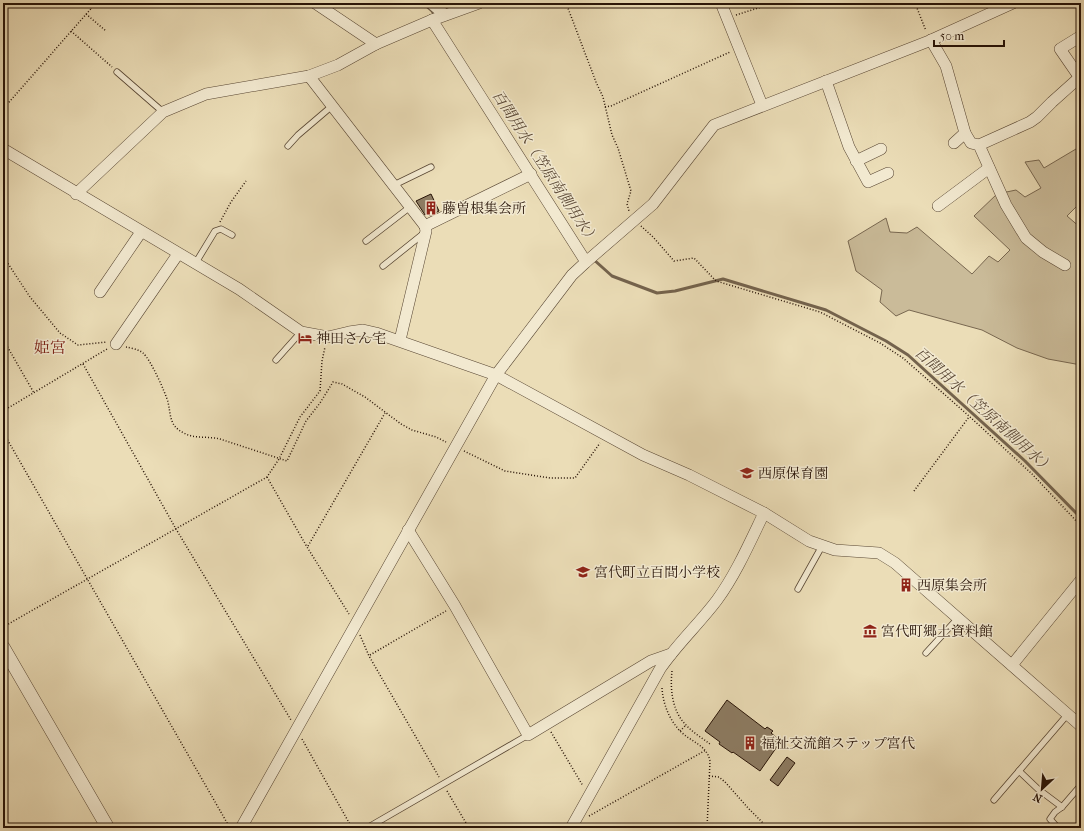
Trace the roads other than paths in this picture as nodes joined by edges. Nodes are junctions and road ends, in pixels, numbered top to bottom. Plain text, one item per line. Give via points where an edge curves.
1 (315, 3) edge
2 (431, 3) edge
3 (479, 3) edge
4 (720, 3) edge
5 (1013, 3) edge
6 (445, 16) junction
7 (432, 20) junction
8 (1081, 36) edge
9 (930, 40) junction
10 (376, 44) junction
11 (117, 72) road end
12 (309, 76) junction
13 (1080, 77) edge
14 (826, 81) junction
15 (762, 105) junction
16 (332, 106) junction
17 (163, 112) junction
18 (965, 133) junction
19 (954, 143) dead end
20 (979, 145) junction
21 (288, 146) dead end
22 (881, 149) dead end
23 (3, 150) edge
24 (856, 161) junction
25 (431, 167) dead end
26 (989, 168) junction
27 (888, 173) dead end
28 (531, 174) junction
29 (394, 185) junction
30 (76, 194) junction
31 (938, 206) dead end
32 (410, 207) junction
33 (426, 229) junction
34 (141, 232) junction
35 (232, 235) dead end
36 (366, 241) dead end
37 (178, 254) junction
38 (586, 262) junction
39 (195, 264) junction
40 (1065, 265) dead end
41 (383, 266) dead end
42 (100, 292) dead end
43 (302, 332) junction
44 (400, 340) junction
45 (116, 344) road end
46 (276, 360) dead end
47 (496, 375) junction
48 (764, 514) junction
49 (408, 530) junction
50 (822, 546) junction
51 (1081, 580) edge
52 (798, 589) dead end
53 (958, 618) junction
54 (3, 647) edge
55 (926, 653) dead end
56 (671, 654) junction
57 (1012, 665) junction
58 (1068, 714) junction
59 (1081, 726) edge
60 (528, 735) junction
61 (1019, 771) junction
62 (1081, 785) edge
63 (994, 800) dead end
64 (1062, 807) junction
65 (573, 824) edge
66 (108, 828) edge
67 (241, 828) edge
68 (367, 828) edge
69 (1058, 828) edge

1 - 10 street
2 - 6 street
3 - 6 street
4 - 15 street
5 - 9 street
6 - 7 street
7 - 10 street
7 - 28 street
8 - 13 street via 1060,49
9 - 14 street
9 - 18 street via 946,66
10 - 12 street via 338,65
11 - 17 lane
12 - 16 street
12 - 17 street via 206,94
13 - 20 street via 1030,122
14 - 15 street
14 - 24 street
15 - 38 street via 714,125 653,204
16 - 21 lane
16 - 29 street
17 - 30 street
18 - 19 street
18 - 20 street via 971,143
20 - 26 street
22 - 24 street
23 - 30 street
24 - 27 street via 868,182
25 - 29 lane
26 - 31 street
26 - 40 street via 1006,205 1026,238
28 - 33 street
28 - 38 street
29 - 32 street
30 - 34 street
32 - 33 street
32 - 36 lane
33 - 41 lane
33 - 44 street
34 - 37 street
34 - 42 street
35 - 39 lane via 221,229 214,231
37 - 39 street
37 - 45 street
38 - 47 street via 572,275
39 - 43 street
43 - 44 street via 328,337 363,330
43 - 46 lane
44 - 47 street
47 - 48 street via 643,455 689,475
47 - 49 street
48 - 50 street
48 - 56 street via 717,600
49 - 60 street via 455,606
49 - 67 street
50 - 52 lane
50 - 53 street via 834,550 879,553 895,563
51 - 57 street
53 - 55 lane
53 - 57 street
54 - 66 street
56 - 60 street via 651,662
56 - 65 street via 660,669
57 - 58 street
58 - 59 street
58 - 61 lane
60 - 68 lane
61 - 63 lane
61 - 64 lane
62 - 64 lane
64 - 69 lane via 1054,812 1050,819

